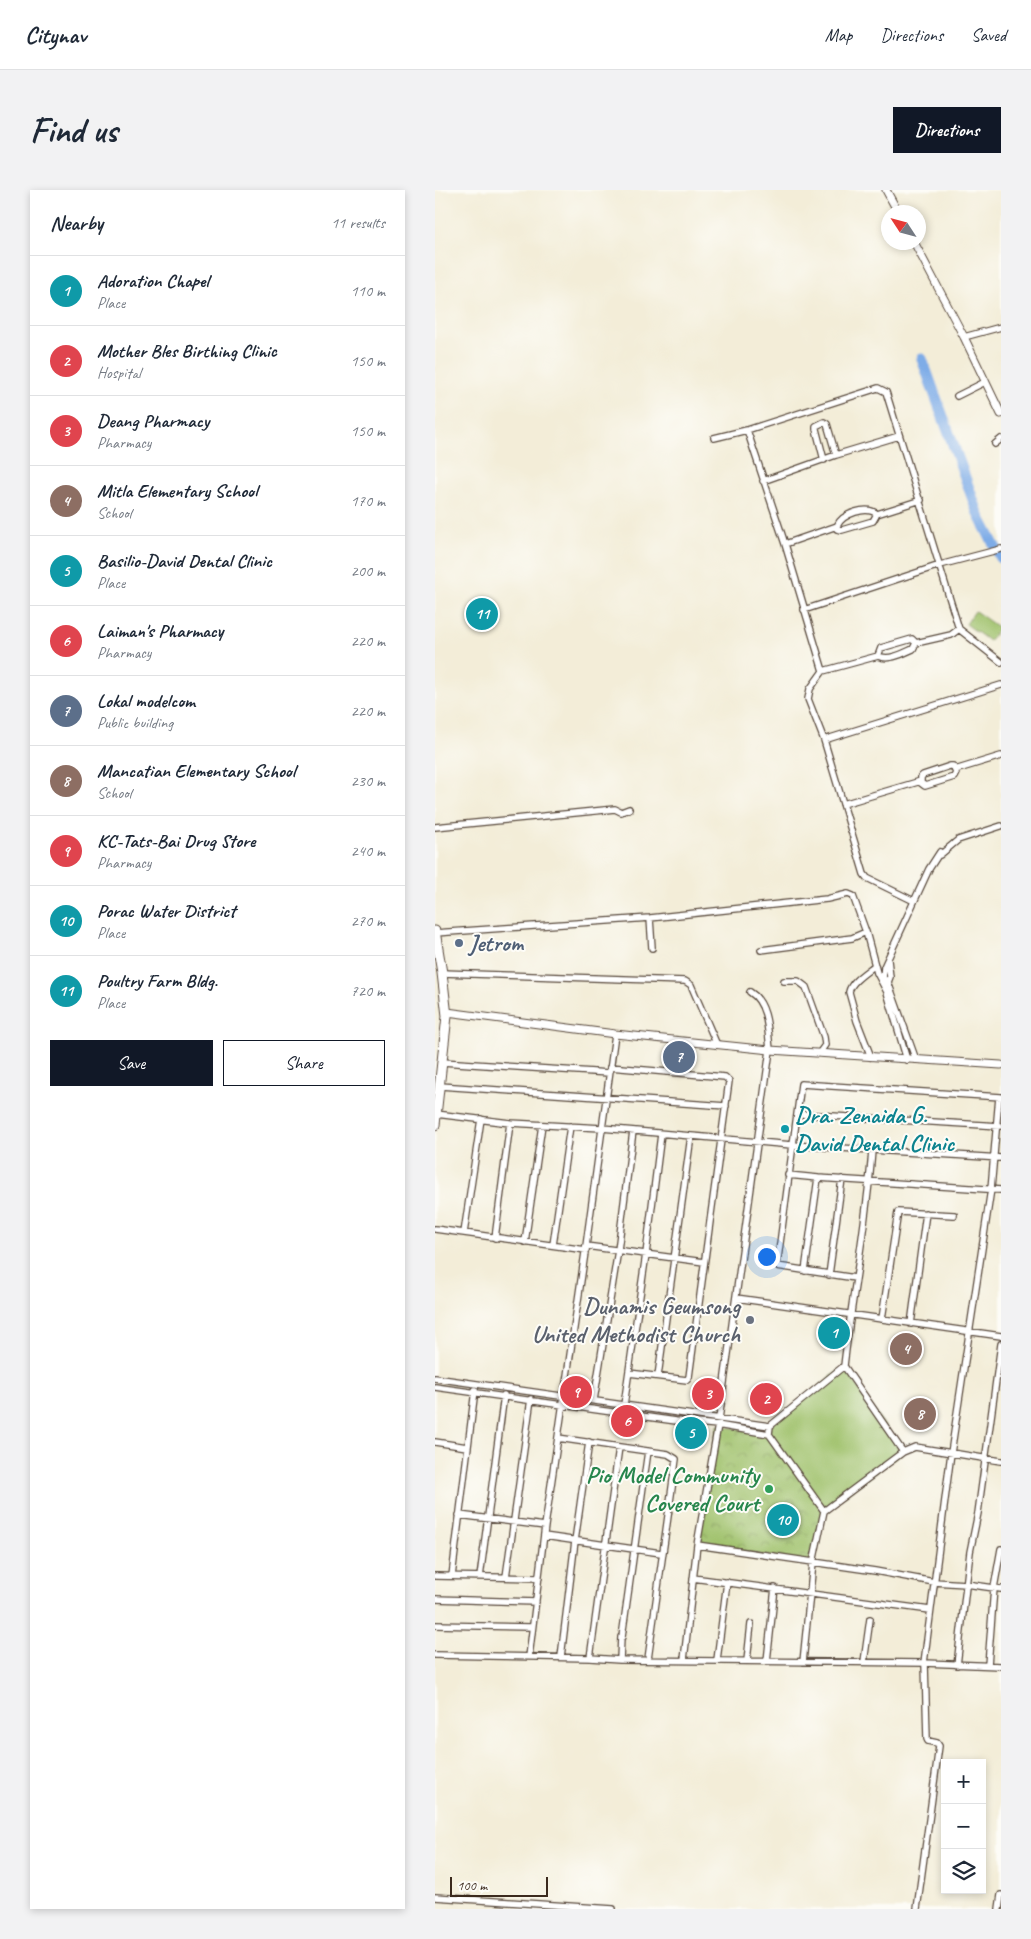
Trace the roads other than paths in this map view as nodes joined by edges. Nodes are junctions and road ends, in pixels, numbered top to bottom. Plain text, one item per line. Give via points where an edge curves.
1 (886, 190) edge
2 (894, 205) edge
3 (918, 250) edge
4 (1001, 327) edge
5 (964, 337) junction
6 (985, 382) junction
7 (957, 396) dead end
8 (1001, 414) edge
9 (747, 430) junction
10 (899, 436) junction
11 (715, 438) dead end
12 (1001, 439) edge
13 (995, 444) dead end
14 (836, 455) junction
15 (824, 460) junction
16 (763, 481) junction
17 (921, 500) junction
18 (877, 514) junction
19 (837, 526) junction
20 (785, 544) junction
21 (1001, 549) edge
22 (940, 565) junction
23 (804, 610) junction
24 (959, 629) junction
25 (915, 643) junction
26 (878, 656) junction
27 (1001, 662) edge
28 (823, 671) junction
29 (1001, 685) edge
30 (824, 740) junction
31 (1001, 756) edge
32 (955, 770) junction
33 (921, 781) junction
34 (843, 804) junction
35 (629, 809) dead end
36 (1001, 826) edge
37 (435, 827) edge
38 (914, 901) junction
39 (650, 918) junction
40 (435, 932) edge
41 (866, 932) junction
42 (652, 948) dead end
43 (761, 950) dead end
44 (875, 965) junction
45 (442, 973) junction
46 (784, 981) dead end
47 (751, 992) dead end
48 (447, 1012) junction
49 (615, 1034) junction
50 (717, 1045) junction
51 (770, 1050) junction
52 (820, 1052) junction
53 (871, 1057) junction
54 (907, 1060) junction
55 (916, 1060) junction
56 (442, 1062) junction
57 (1001, 1065) edge
58 (609, 1070) junction
59 (440, 1086) junction
60 (1000, 1097) edge
61 (605, 1098) junction
62 (726, 1106) junction
63 (436, 1114) junction
64 (798, 1114) junction
65 (481, 1119) junction
66 (511, 1123) junction
67 (541, 1124) junction
68 (435, 1125) edge
69 (570, 1126) junction
70 (999, 1126) edge
71 (602, 1128) junction
72 (633, 1131) junction
73 (661, 1134) junction
74 (691, 1136) junction
75 (720, 1138) junction
76 (757, 1142) junction
77 (793, 1145) junction
78 (872, 1150) junction
79 (998, 1158) edge
80 (788, 1175) junction
81 (818, 1178) junction
82 (842, 1179) junction
83 (870, 1180) junction
84 (991, 1189) junction
85 (1001, 1190) edge
86 (926, 1213) junction
87 (954, 1215) dead end
88 (435, 1229) edge
89 (464, 1233) junction
90 (495, 1238) junction
91 (525, 1242) junction
92 (553, 1245) junction
93 (586, 1248) junction
94 (618, 1250) junction
95 (647, 1254) junction
96 (675, 1258) junction
97 (704, 1262) junction
98 (805, 1271) junction
99 (829, 1275) junction
100 (855, 1278) junction
101 (736, 1298) junction
102 (850, 1313) junction
103 (882, 1319) junction
104 (911, 1324) junction
105 (970, 1332) junction
106 (1001, 1336) edge
107 (1001, 1344) edge
108 (843, 1366) junction
109 (629, 1373) junction
110 (658, 1376) junction
111 (435, 1378) edge
112 (476, 1384) junction
113 (435, 1387) edge
114 (475, 1392) junction
115 (504, 1395) junction
116 (564, 1396) junction
117 (531, 1399) junction
118 (594, 1400) junction
119 (563, 1404) junction
120 (624, 1405) junction
121 (718, 1422) junction
122 (770, 1426) junction
123 (769, 1434) junction
124 (558, 1438) junction
125 (435, 1442) edge
126 (589, 1442) junction
127 (467, 1447) junction
128 (619, 1447) junction
129 (648, 1451) junction
130 (903, 1452) junction
131 (951, 1454) junction
132 (985, 1458) junction
133 (1001, 1461) edge
134 (824, 1511) junction
135 (459, 1515) junction
136 (487, 1518) junction
137 (514, 1521) junction
138 (545, 1526) junction
139 (544, 1536) junction
140 (575, 1541) junction
141 (605, 1545) junction
142 (697, 1545) junction
143 (1001, 1549) edge
144 (634, 1550) junction
145 (661, 1554) junction
146 (813, 1563) junction
147 (435, 1576) edge
148 (452, 1576) junction
149 (480, 1577) junction
150 (506, 1577) junction
151 (539, 1578) junction
152 (693, 1578) junction
153 (727, 1582) junction
154 (934, 1582) junction
155 (966, 1584) junction
156 (775, 1588) junction
157 (998, 1589) edge
158 (811, 1595) junction
159 (435, 1599) edge
160 (536, 1602) junction
161 (930, 1610) junction
162 (870, 1619) dead end
163 (751, 1624) dead end
164 (435, 1625) edge
165 (532, 1626) junction
166 (435, 1655) edge
167 (529, 1657) junction
168 (561, 1657) junction
169 (591, 1658) junction
170 (648, 1659) junction
171 (620, 1660) junction
172 (685, 1660) junction
173 (717, 1660) junction
174 (747, 1661) junction
175 (767, 1661) junction
176 (803, 1662) junction
177 (864, 1662) junction
178 (925, 1663) junction
179 (957, 1664) junction
180 (988, 1665) junction
181 (1001, 1666) edge
182 (1001, 1895) edge
183 (435, 1897) edge
184 (613, 1909) edge
185 (917, 1909) edge
186 (999, 1909) edge

1 - 2 street
3 - 5 street
4 - 5 street
5 - 6 street
6 - 7 street
6 - 8 street
9 - 10 street via 878,388 886,392
9 - 11 street
9 - 16 street
10 - 14 street
10 - 17 street
12 - 13 street
14 - 15 street
14 - 15 street via 824,422 815,429
15 - 16 street
16 - 20 street
17 - 18 street
17 - 22 street
18 - 19 street via 867,509 843,518
18 - 19 street via 873,521 842,530
19 - 20 street
20 - 23 street
21 - 22 street
22 - 23 street
22 - 24 street
23 - 28 street
24 - 25 street via 951,635
24 - 27 street
25 - 26 street via 913,650 903,654 885,659
25 - 26 street via 912,639 881,648
26 - 28 street
28 - 30 street via 810,689 808,699
29 - 30 street
30 - 34 street
31 - 32 street
32 - 33 street via 950,766 923,775
32 - 33 street via 953,777 925,786
33 - 34 street
34 - 38 street via 864,874
35 - 37 street
36 - 38 street via 958,840 940,855 940,852
38 - 55 street via 888,960 890,977 887,982
39 - 40 street
39 - 41 street via 827,899 847,894 853,896
39 - 42 street
40 - 45 main road
41 - 43 street via 852,938
41 - 44 street
44 - 53 street via 849,988
44 - 54 street via 887,992
45 - 48 main road
45 - 50 street via 685,981 691,985
46 - 52 street via 798,981 806,987 824,1037 825,1045
47 - 51 street via 760,1000 768,1026
48 - 49 street
48 - 56 main road
49 - 50 street
49 - 58 street
50 - 51 street
51 - 52 street
51 - 76 street
52 - 53 street
53 - 54 street
54 - 55 street
55 - 57 street
56 - 58 street
56 - 59 main road
58 - 61 street
58 - 62 street via 725,1077 729,1081
59 - 61 street
59 - 63 main road
60 - 64 street via 801,1084
60 - 70 street
61 - 62 street
61 - 71 street
62 - 75 street
63 - 65 street
63 - 68 main road
64 - 70 street
64 - 77 street
65 - 66 street
65 - 89 street
66 - 67 street
66 - 90 street
67 - 69 street
67 - 91 street
69 - 71 street
69 - 92 street
70 - 79 street
71 - 72 street
71 - 93 street
72 - 73 street
72 - 94 street
73 - 74 street
73 - 95 street
74 - 75 street
74 - 96 street
75 - 76 street
75 - 97 street
76 - 77 street
76 - 101 street
77 - 78 street
77 - 80 street
78 - 79 street
78 - 83 street
79 - 84 street
80 - 81 street
80 - 98 street via 777,1264 778,1267
81 - 82 street
81 - 98 street
82 - 83 street
82 - 99 street
83 - 84 street
83 - 100 street
84 - 85 street
84 - 105 street
86 - 87 street
86 - 103 street via 899,1211 897,1214
86 - 104 street
88 - 89 street
89 - 90 street
90 - 91 street
91 - 92 street
92 - 93 street
93 - 94 street
93 - 116 street
94 - 95 street
94 - 118 street
95 - 96 street
95 - 109 street
96 - 97 street
96 - 110 street
97 - 110 street via 689,1377 687,1380
98 - 99 street
99 - 100 street
100 - 102 street
101 - 102 street
101 - 121 street
102 - 103 street
102 - 108 street
103 - 104 street
104 - 105 street
105 - 106 street
105 - 131 street
107 - 132 street
108 - 122 street
108 - 130 street
109 - 110 street
109 - 120 street
111 - 112 street
112 - 114 street
112 - 116 street
113 - 114 street
114 - 115 street
114 - 127 street
115 - 117 street
115 - 136 street
116 - 118 street
116 - 119 street
117 - 119 street
117 - 137 street
118 - 120 street
119 - 121 street via 653,1418
119 - 124 street
120 - 121 street
121 - 122 street
121 - 123 street
121 - 142 street
122 - 123 street
123 - 134 street
124 - 126 street
124 - 138 street
125 - 127 street
126 - 128 street
126 - 140 street
127 - 135 street
128 - 129 street
128 - 141 street
129 - 144 street
129 - 145 street via 670,1454 676,1461
130 - 131 street via 915,1447
130 - 134 street
131 - 132 street
131 - 154 street
132 - 133 street
132 - 155 street
134 - 146 street
135 - 136 street
135 - 148 street
136 - 137 street
136 - 149 street
137 - 138 street
137 - 150 street
138 - 139 street
139 - 140 street
139 - 151 street
140 - 141 street
140 - 168 street
141 - 144 street
141 - 169 street
142 - 146 street
142 - 152 street
143 - 157 street
144 - 145 street
144 - 171 street
145 - 170 street
146 - 154 street
146 - 158 street
147 - 148 street
148 - 149 street
149 - 150 street
150 - 151 street
151 - 160 street
152 - 153 street
152 - 172 street
153 - 156 street
153 - 173 street
154 - 155 street
154 - 161 street
155 - 157 street
155 - 179 street
156 - 158 street
156 - 175 street
157 - 180 street
158 - 161 street
158 - 176 street
159 - 160 street
160 - 165 street
161 - 178 street
162 - 177 street
163 - 174 street
164 - 165 street
165 - 167 street
166 - 167 street
167 - 168 street
168 - 169 street
169 - 171 street
170 - 171 street
170 - 172 street
172 - 173 street
173 - 174 street
174 - 175 street
175 - 176 street
176 - 177 street
177 - 178 street
178 - 179 street
178 - 185 street via 927,1739 939,1746
179 - 180 street
180 - 181 street
182 - 186 street
183 - 184 street

